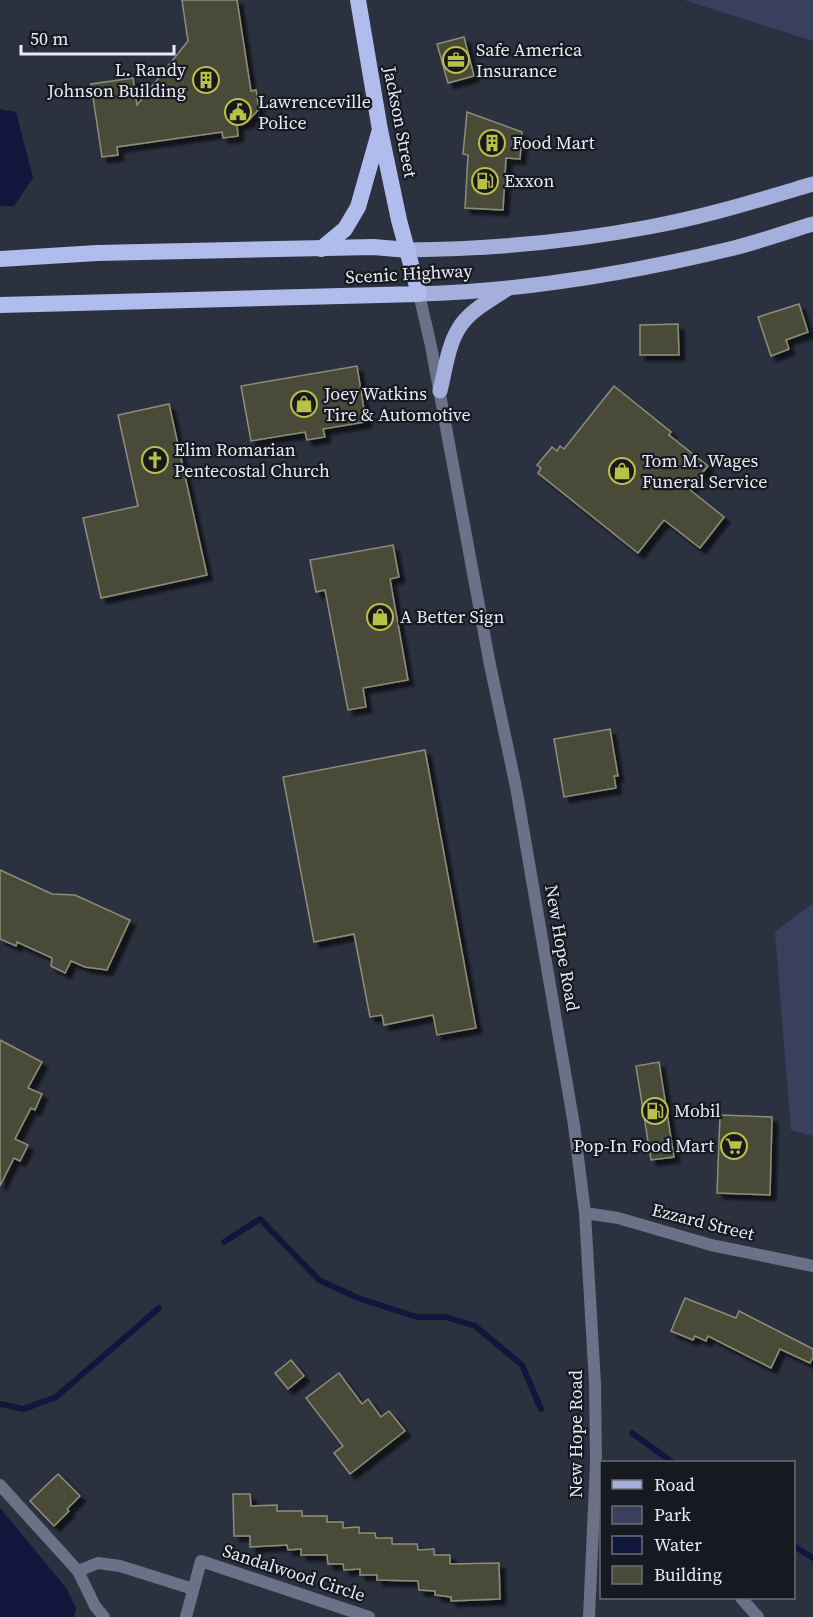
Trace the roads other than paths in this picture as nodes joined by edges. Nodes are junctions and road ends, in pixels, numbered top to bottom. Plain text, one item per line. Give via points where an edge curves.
1 (358, 0) edge
2 (380, 130) junction
3 (813, 184) edge
4 (813, 224) edge
5 (321, 249) junction
6 (408, 250) junction
7 (0, 259) edge
8 (510, 287) junction
9 (419, 294) junction
10 (0, 305) edge
11 (440, 391) junction
12 (585, 1213) junction
13 (813, 1266) edge
14 (598, 1463) edge
15 (0, 1485) edge
16 (78, 1571) junction
17 (193, 1589) junction
18 (742, 1599) edge
19 (104, 1617) edge
20 (186, 1617) edge
21 (369, 1617) edge
22 (589, 1617) edge
23 (758, 1617) edge

1 - 2 highway, Jackson Street
2 - 5 highway via 358,207 345,229
2 - 6 highway, Jackson Street
3 - 6 main road, Scenic Highway via 648,227 547,242
4 - 8 main road, Scenic Highway via 736,247 643,267 585,279
5 - 6 highway, Scenic Highway
5 - 7 highway, Scenic Highway
6 - 9 highway, Jackson Street
8 - 9 main road, Scenic Highway
8 - 11 main road via 458,328
9 - 10 highway, Scenic Highway
9 - 11 street, New Hope Road
11 - 12 street, New Hope Road via 516,788 573,1115
12 - 13 street, Ezzard Street
12 - 14 street, New Hope Road
14 - 22 street, New Hope Road
15 - 16 street
16 - 17 street via 98,1563 120,1566
16 - 19 street
17 - 20 street, Sandalwood Circle
17 - 21 street, Sandalwood Circle via 201,1562
18 - 23 street

